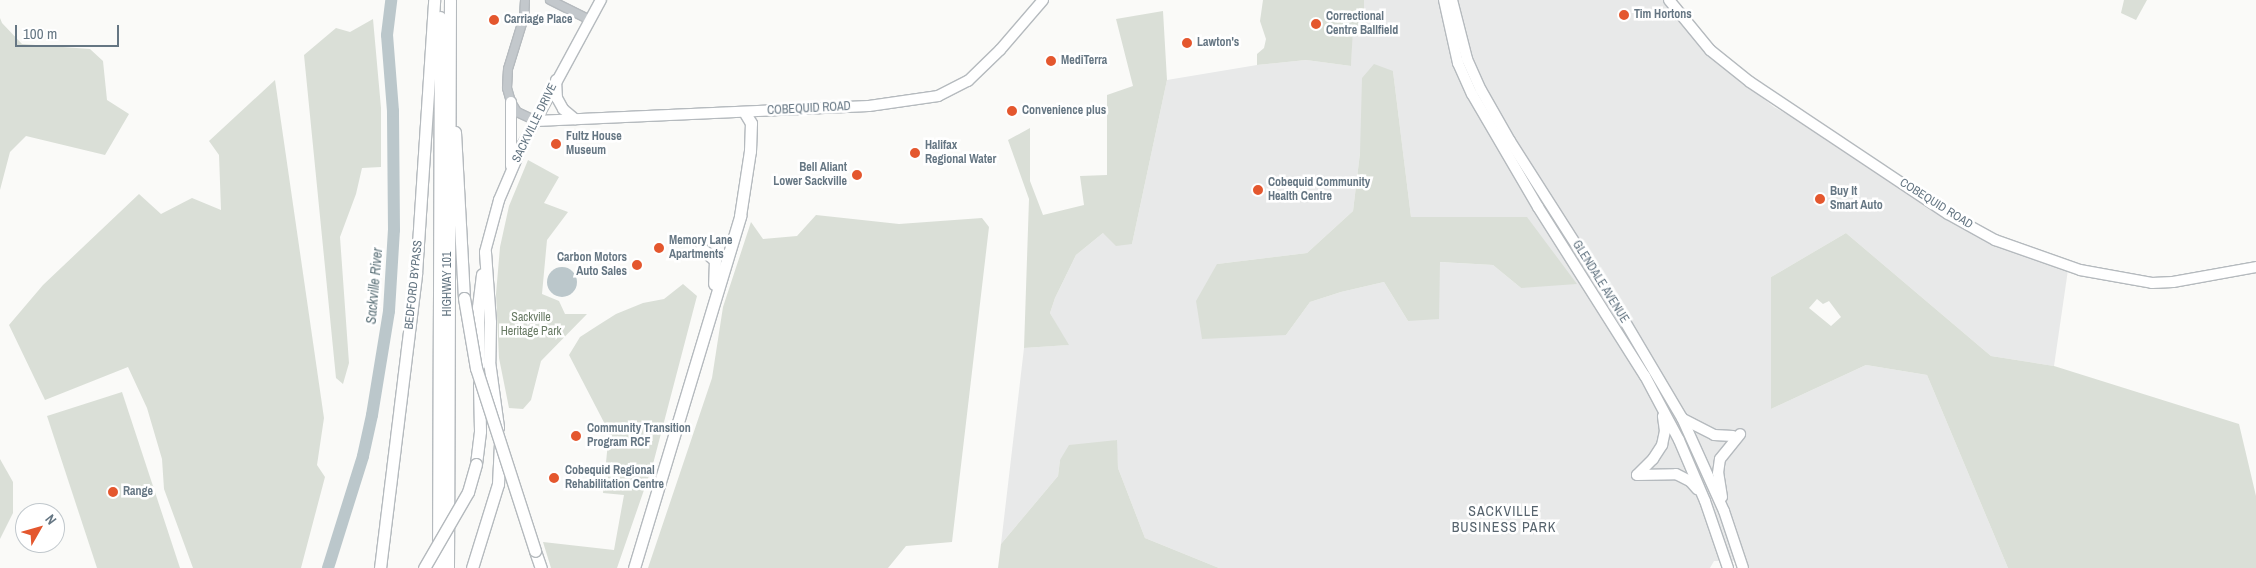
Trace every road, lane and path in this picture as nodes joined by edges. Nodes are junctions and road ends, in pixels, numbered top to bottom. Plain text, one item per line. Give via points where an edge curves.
1 (434, 0) edge
2 (440, 0) edge
3 (450, 0) edge
4 (524, 0) edge
5 (550, 0) edge
6 (601, 0) edge
7 (1043, 0) edge
8 (1444, 0) edge
9 (1452, 0) edge
10 (1669, 0) edge
11 (590, 20) junction
12 (556, 79) junction
13 (450, 101) junction
14 (511, 102) junction
15 (744, 113) junction
16 (575, 119) junction
17 (536, 121) junction
18 (511, 170) junction
19 (701, 248) dead end
20 (485, 252) junction
21 (2256, 267) edge
22 (712, 308) junction
23 (1658, 401) junction
24 (1682, 418) junction
25 (1706, 500) junction
26 (1724, 511) junction
27 (380, 568) edge
28 (424, 568) edge
29 (438, 568) edge
30 (448, 568) edge
31 (472, 568) edge
32 (541, 568) edge
33 (634, 568) edge
34 (1728, 568) edge
35 (1743, 568) edge

1 - 27 highway, BEDFORD BYPASS via 416,274
2 - 29 highway, HIGHWAY 101
3 - 13 highway, HIGHWAY 101
4 - 14 street via 523,23 508,70 507,88
5 - 11 street
6 - 11 main road, SACKVILLE DRIVE
7 - 15 main road, COBEQUID ROAD via 968,81 938,96 892,104
8 - 23 main road, GLENDALE AVENUE via 1458,62 1472,94
9 - 24 main road, GLENDALE AVENUE via 1465,51 1481,90
10 - 21 main road, COBEQUID ROAD via 1710,50 1750,82 1948,214 1996,240 2080,270 2152,283
11 - 12 main road, SACKVILLE DRIVE
12 - 16 main road via 557,98 563,109
12 - 17 main road, SACKVILLE DRIVE
13 - 30 highway, HIGHWAY 101
13 - 32 highway, bridge via 455,126 464,298 476,368
14 - 17 street via 517,112
14 - 18 main road
15 - 16 main road, COBEQUID ROAD
15 - 22 highway via 751,123 750,151 740,216
16 - 17 main road, COBEQUID ROAD
17 - 18 main road, SACKVILLE DRIVE
18 - 20 main road, SACKVILLE DRIVE
19 - 22 highway via 716,260
20 - 28 highway, bridge via 478,307 480,431 476,464 468,492
20 - 31 highway via 489,361 500,444 498,484
22 - 33 highway
23 - 25 main road, GLENDALE AVENUE
23 - 25 main road via 1665,431 1662,445 1653,460 1636,474 1676,474 1690,481
24 - 26 main road, GLENDALE AVENUE
24 - 26 main road via 1707,432 1736,435 1720,459 1718,472
25 - 34 main road, GLENDALE AVENUE
26 - 35 main road, GLENDALE AVENUE

